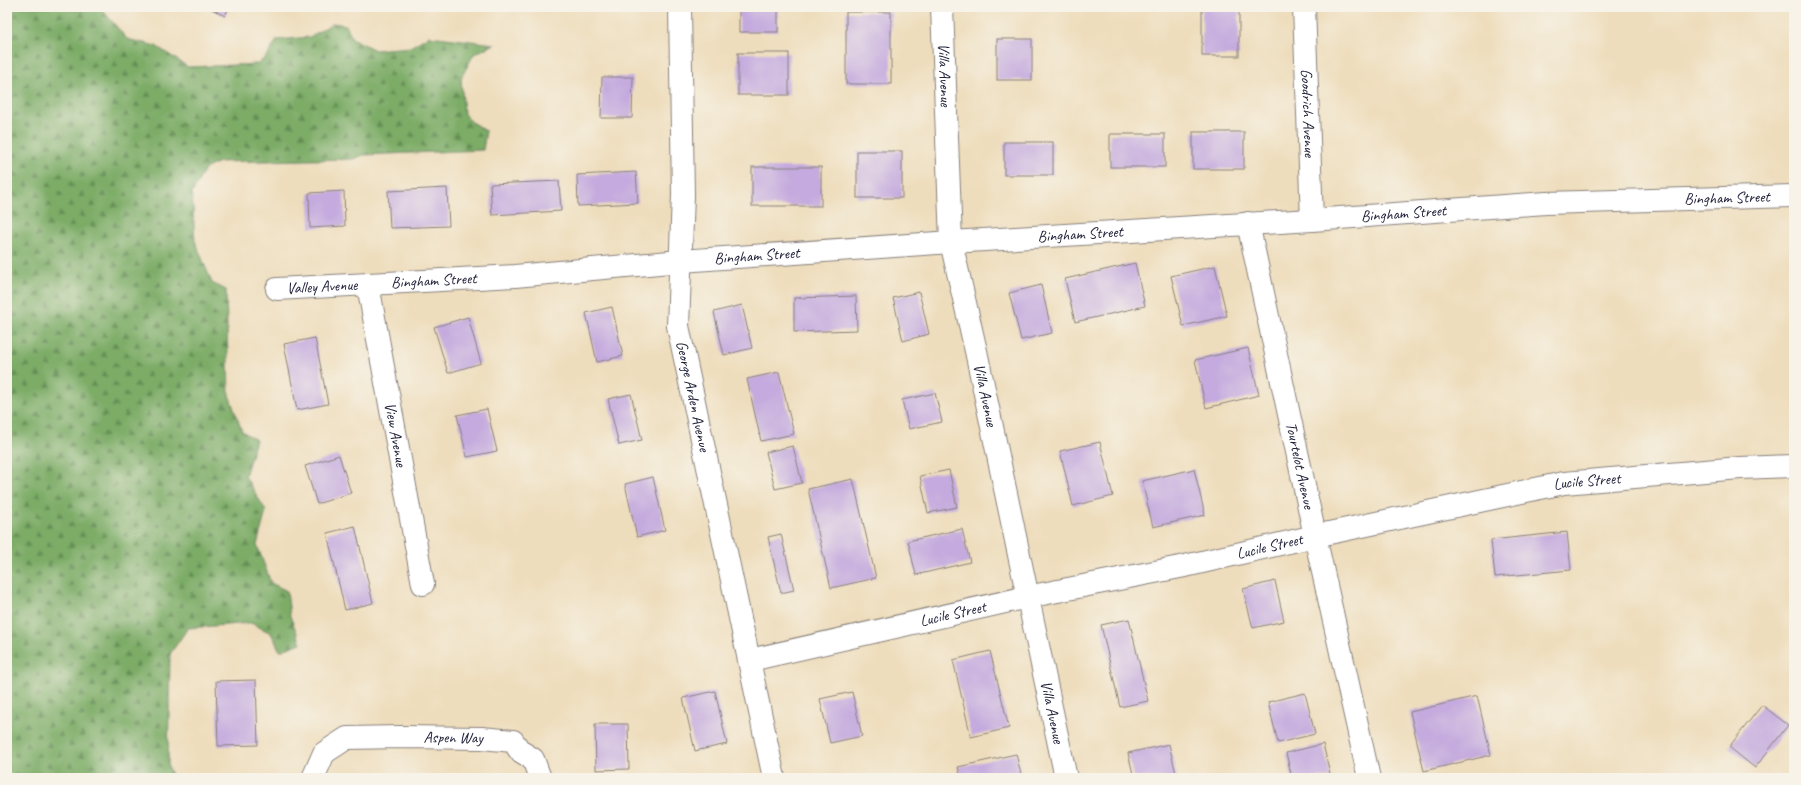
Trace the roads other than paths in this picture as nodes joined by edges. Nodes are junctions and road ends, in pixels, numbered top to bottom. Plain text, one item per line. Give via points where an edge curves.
1 (680, 7) edge
2 (942, 7) edge
3 (1304, 7) edge
4 (1794, 196) edge
5 (1312, 220) junction
6 (1248, 223) junction
7 (951, 242) junction
8 (681, 261) junction
9 (368, 284) junction
10 (277, 289) dead end
11 (1794, 466) edge
12 (1315, 536) junction
13 (424, 584) dead end
14 (1027, 597) junction
15 (750, 660) junction
16 (313, 778) edge
17 (540, 778) edge
18 (774, 778) edge
19 (1066, 778) edge
20 (1369, 778) edge

1 - 8 street, George Arden Avenue via 683,195
2 - 7 street, Villa Avenue
3 - 5 street, Goodrich Avenue
4 - 5 street, Bingham Street via 1546,203
5 - 6 street, Bingham Street
6 - 7 street, Bingham Street
6 - 12 street, Tourtelot Avenue
7 - 8 street, Bingham Street
7 - 14 street, Villa Avenue
8 - 9 street, Bingham Street via 515,276
8 - 15 street, George Arden Avenue via 678,326
9 - 10 street, Valley Avenue
9 - 13 street, View Avenue
11 - 12 street, Lucile Street via 1564,483
12 - 14 street, Lucile Street via 1185,566
12 - 20 street, Tourtelot Avenue
14 - 15 street, Lucile Street
14 - 19 street, Villa Avenue
15 - 18 street, George Arden Avenue
16 - 17 street, Aspen Way via 324,753 347,738 401,736 513,741 520,751 533,759

